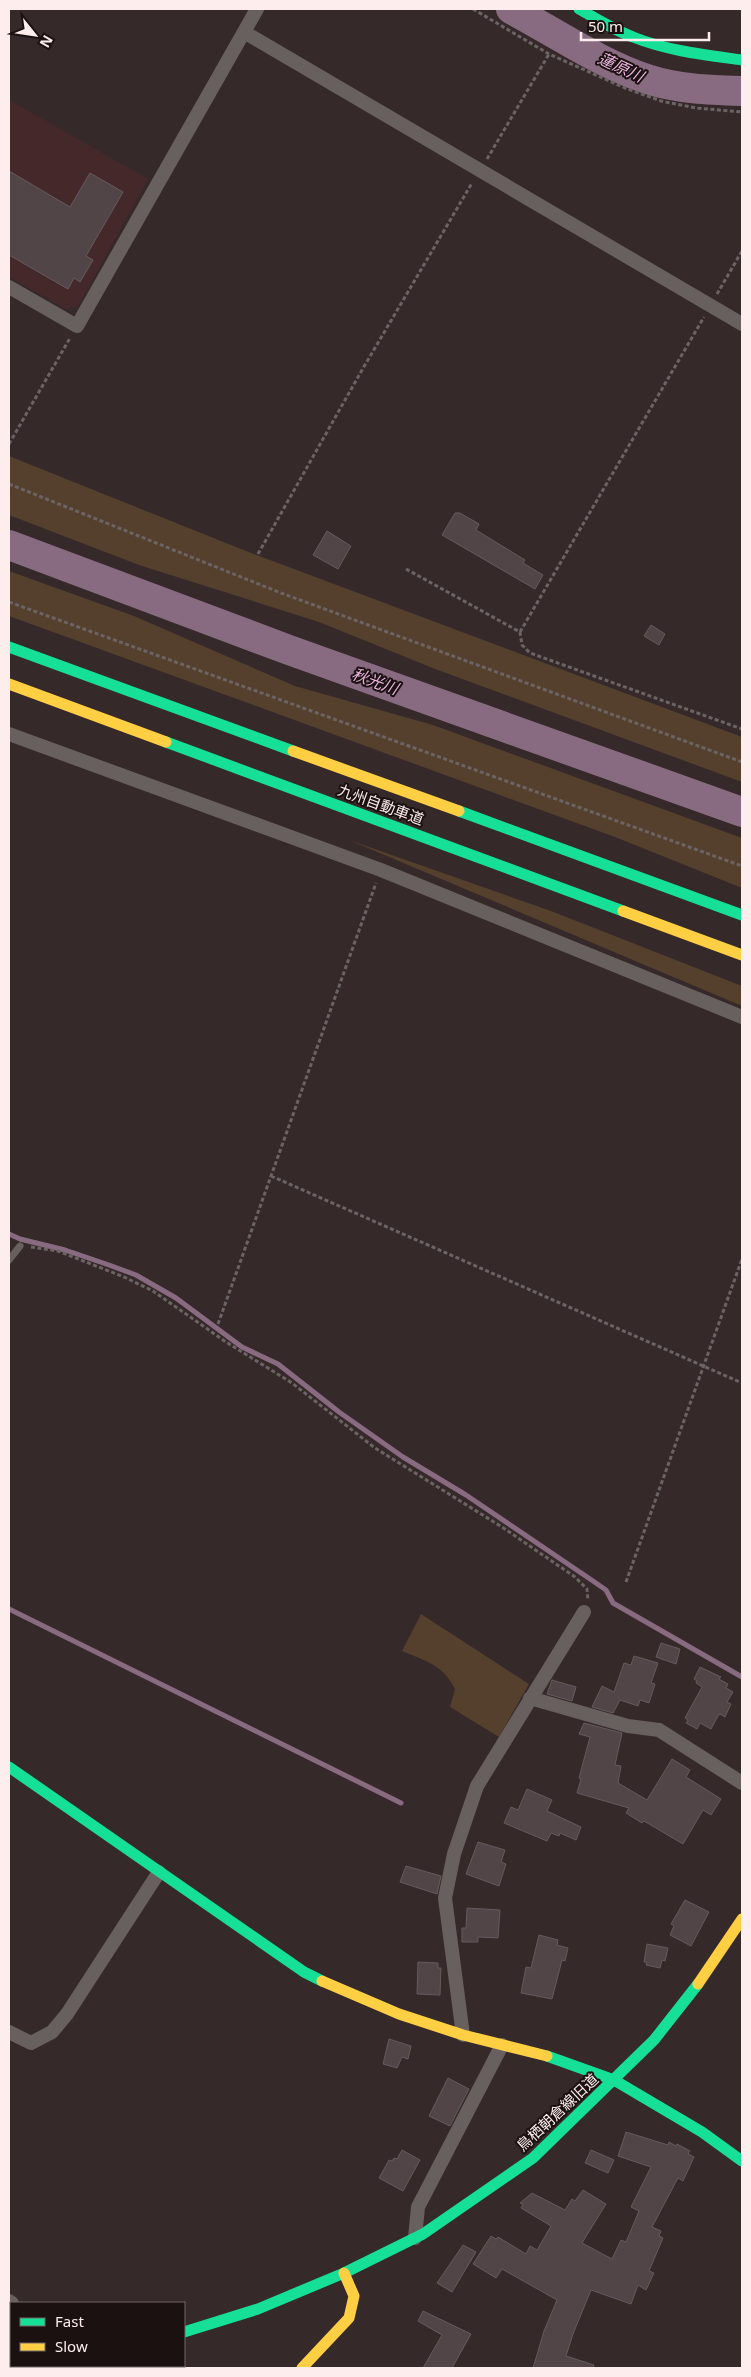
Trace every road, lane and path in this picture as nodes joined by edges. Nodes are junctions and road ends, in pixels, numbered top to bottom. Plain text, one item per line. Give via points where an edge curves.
1 (257, 9) edge
2 (473, 9) edge
3 (579, 9) edge
4 (244, 32) junction
5 (549, 54) junction
6 (742, 60) edge
7 (742, 112) edge
8 (480, 171) junction
9 (742, 251) edge
10 (9, 287) edge
11 (711, 306) junction
12 (742, 324) edge
13 (77, 326) junction
14 (9, 444) edge
15 (9, 484) edge
16 (258, 554) dead end
17 (406, 569) dead end
18 (9, 602) edge
19 (520, 632) junction
20 (9, 647) edge
21 (9, 684) edge
22 (742, 729) edge
23 (9, 734) edge
24 (742, 762) edge
25 (742, 866) edge
26 (381, 870) junction
27 (742, 915) edge
28 (742, 954) edge
29 (742, 1017) edge
30 (271, 1176) junction
31 (20, 1246) joint
32 (742, 1259) edge
33 (9, 1260) edge
34 (218, 1324) dead end
35 (704, 1366) junction
36 (742, 1383) edge
37 (626, 1582) dead end
38 (584, 1612) joint
39 (530, 1698) junction
40 (9, 1767) edge
41 (742, 1783) edge
42 (159, 1872) junction
43 (742, 1918) edge
44 (9, 2032) edge
45 (463, 2035) junction
46 (502, 2045) junction
47 (614, 2080) junction
48 (742, 2161) edge
49 (415, 2238) junction
50 (344, 2274) junction
51 (185, 2332) edge
52 (302, 2368) edge

1 - 4 street
2 - 5 path
3 - 6 main road via 644,41
4 - 8 street
4 - 13 street
5 - 7 path via 661,101
5 - 8 path
8 - 11 street
8 - 16 path
9 - 11 path
10 - 13 street
11 - 12 street
11 - 19 path
13 - 14 path
15 - 24 path via 282,593
17 - 19 path
18 - 25 path
19 - 22 path via 522,645 530,653
20 - 27 main road, 九州自動車道
21 - 28 main road, 九州自動車道
23 - 26 street
26 - 29 street
26 - 30 path
30 - 34 path
30 - 35 path
31 - 33 lane
31 - 38 path via 58,1251 153,1291 292,1383 375,1448 575,1577 587,1589
32 - 35 path
35 - 36 path
35 - 37 path
38 - 39 street
39 - 41 street via 628,1726 659,1730
39 - 45 street via 477,1786 454,1854 445,1898
40 - 42 main road
42 - 44 street via 52,2032 31,2043
42 - 45 main road via 304,1972 358,1998
43 - 47 main road, 鳥栖朝倉線旧道 via 709,1969 654,2040
45 - 46 main road
46 - 47 main road via 540,2054
46 - 49 street via 418,2207
47 - 48 main road via 702,2132
47 - 49 main road, 鳥栖朝倉線旧道 via 533,2158
49 - 50 main road, 鳥栖朝倉線旧道
50 - 51 main road, 鳥栖朝倉線旧道 via 258,2309
50 - 52 main road via 354,2296 349,2318

